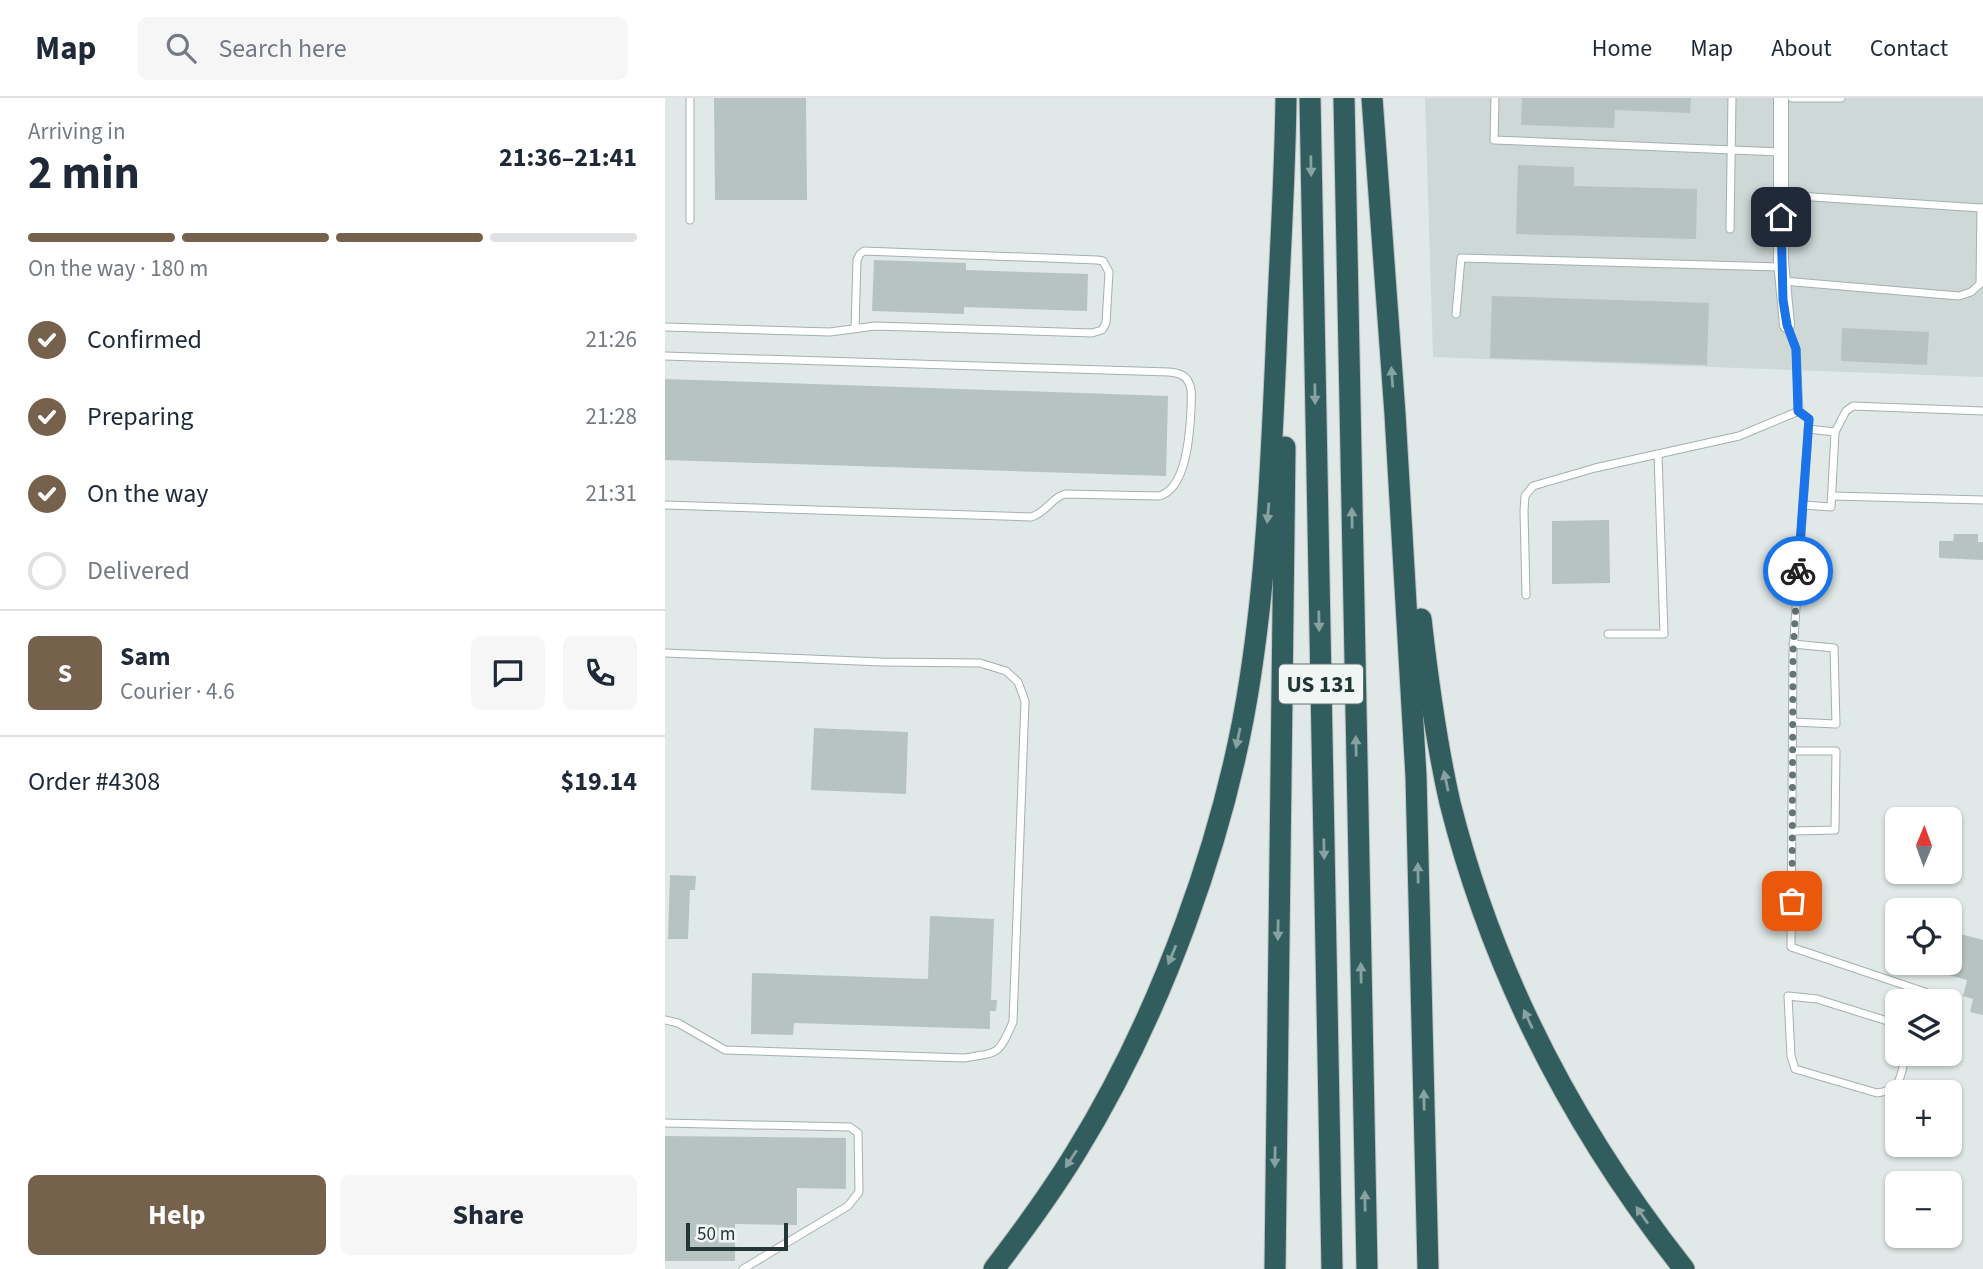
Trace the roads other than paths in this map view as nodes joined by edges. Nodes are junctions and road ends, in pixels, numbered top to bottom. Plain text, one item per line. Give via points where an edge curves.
1 (690, 98) edge
2 (1286, 98) edge
3 (1310, 98) edge
4 (1344, 98) edge
5 (1371, 98) edge
6 (1495, 98) edge
7 (1732, 98) edge
8 (1781, 98) edge
9 (1792, 98) edge
10 (1841, 98) edge
11 (1733, 150) junction
12 (1781, 152) junction
13 (1781, 195) junction
14 (1283, 200) junction
15 (1982, 208) edge
16 (690, 220) dead end
17 (1730, 229) dead end
18 (1782, 274) junction
19 (1457, 314) dead end
20 (1787, 325) joint
21 (665, 327) edge
22 (855, 329) junction
23 (665, 356) edge
24 (1798, 411) junction
25 (1983, 411) edge
26 (1395, 414) junction
27 (1808, 429) junction
28 (1835, 432) junction
29 (1658, 454) junction
30 (1832, 496) junction
31 (1983, 500) edge
32 (665, 505) edge
33 (1803, 505) junction
34 (1527, 596) dead end
35 (1608, 634) dead end
36 (1793, 644) junction
37 (665, 653) edge
38 (1793, 722) junction
39 (1793, 751) junction
40 (1793, 831) junction
41 (1918, 989) edge
42 (665, 1020) edge
43 (1885, 1020) edge
44 (1903, 1066) edge
45 (665, 1123) edge
46 (743, 1269) edge
47 (994, 1269) edge
48 (1275, 1269) edge
49 (1332, 1269) edge
50 (1367, 1269) edge
51 (1428, 1269) edge
52 (1684, 1269) edge

1 - 16 lane
2 - 14 highway
3 -> 49 highway, US 131
50 -> 4 highway, US 131
26 -> 5 highway
6 - 11 lane via 1495,140
7 - 11 lane
8 - 12 street
9 - 10 lane
11 - 12 lane
11 - 17 lane
12 - 13 street
13 - 15 lane
13 - 18 street
14 -> 47 highway via 1260,603 1250,680 1225,798 1189,913 1139,1033 1077,1150
14 -> 48 highway via 1285,516
15 - 18 lane via 1980,284 1959,296
18 - 19 lane via 1461,258
18 - 20 street
20 - 24 lane via 1796,349
21 - 22 lane
22 - 22 lane via 1092,333 1106,323 1109,272 1103,261 1097,260 865,251 857,260
23 - 32 lane via 1169,372 1184,376 1191,391 1182,470 1169,491 1159,496 1065,494 1031,517
24 - 27 lane via 1809,419
24 - 29 lane via 1739,436
25 - 28 lane via 1853,406
51 -> 26 highway via 1416,776
52 -> 26 highway via 1644,1219 1566,1097 1509,980 1485,915 1450,803 1436,734
27 - 28 lane
27 - 33 lane
28 - 30 lane
29 - 34 lane via 1533,486 1525,496 1524,511
29 - 35 lane via 1664,634
30 - 31 lane
30 - 33 lane via 1831,508
33 - 36 lane
36 - 38 lane
36 - 38 lane via 1834,648 1836,724
37 - 42 lane via 980,663 1006,671 1018,682 1025,701 1013,1022 996,1053 964,1058 725,1050
38 - 39 lane
39 - 40 lane
39 - 40 lane via 1836,751 1835,830
40 - 41 lane via 1791,947
43 - 44 lane via 1817,999 1788,996 1795,1069 1877,1093 1893,1090
45 - 46 lane via 850,1127 858,1133 859,1192 848,1206

